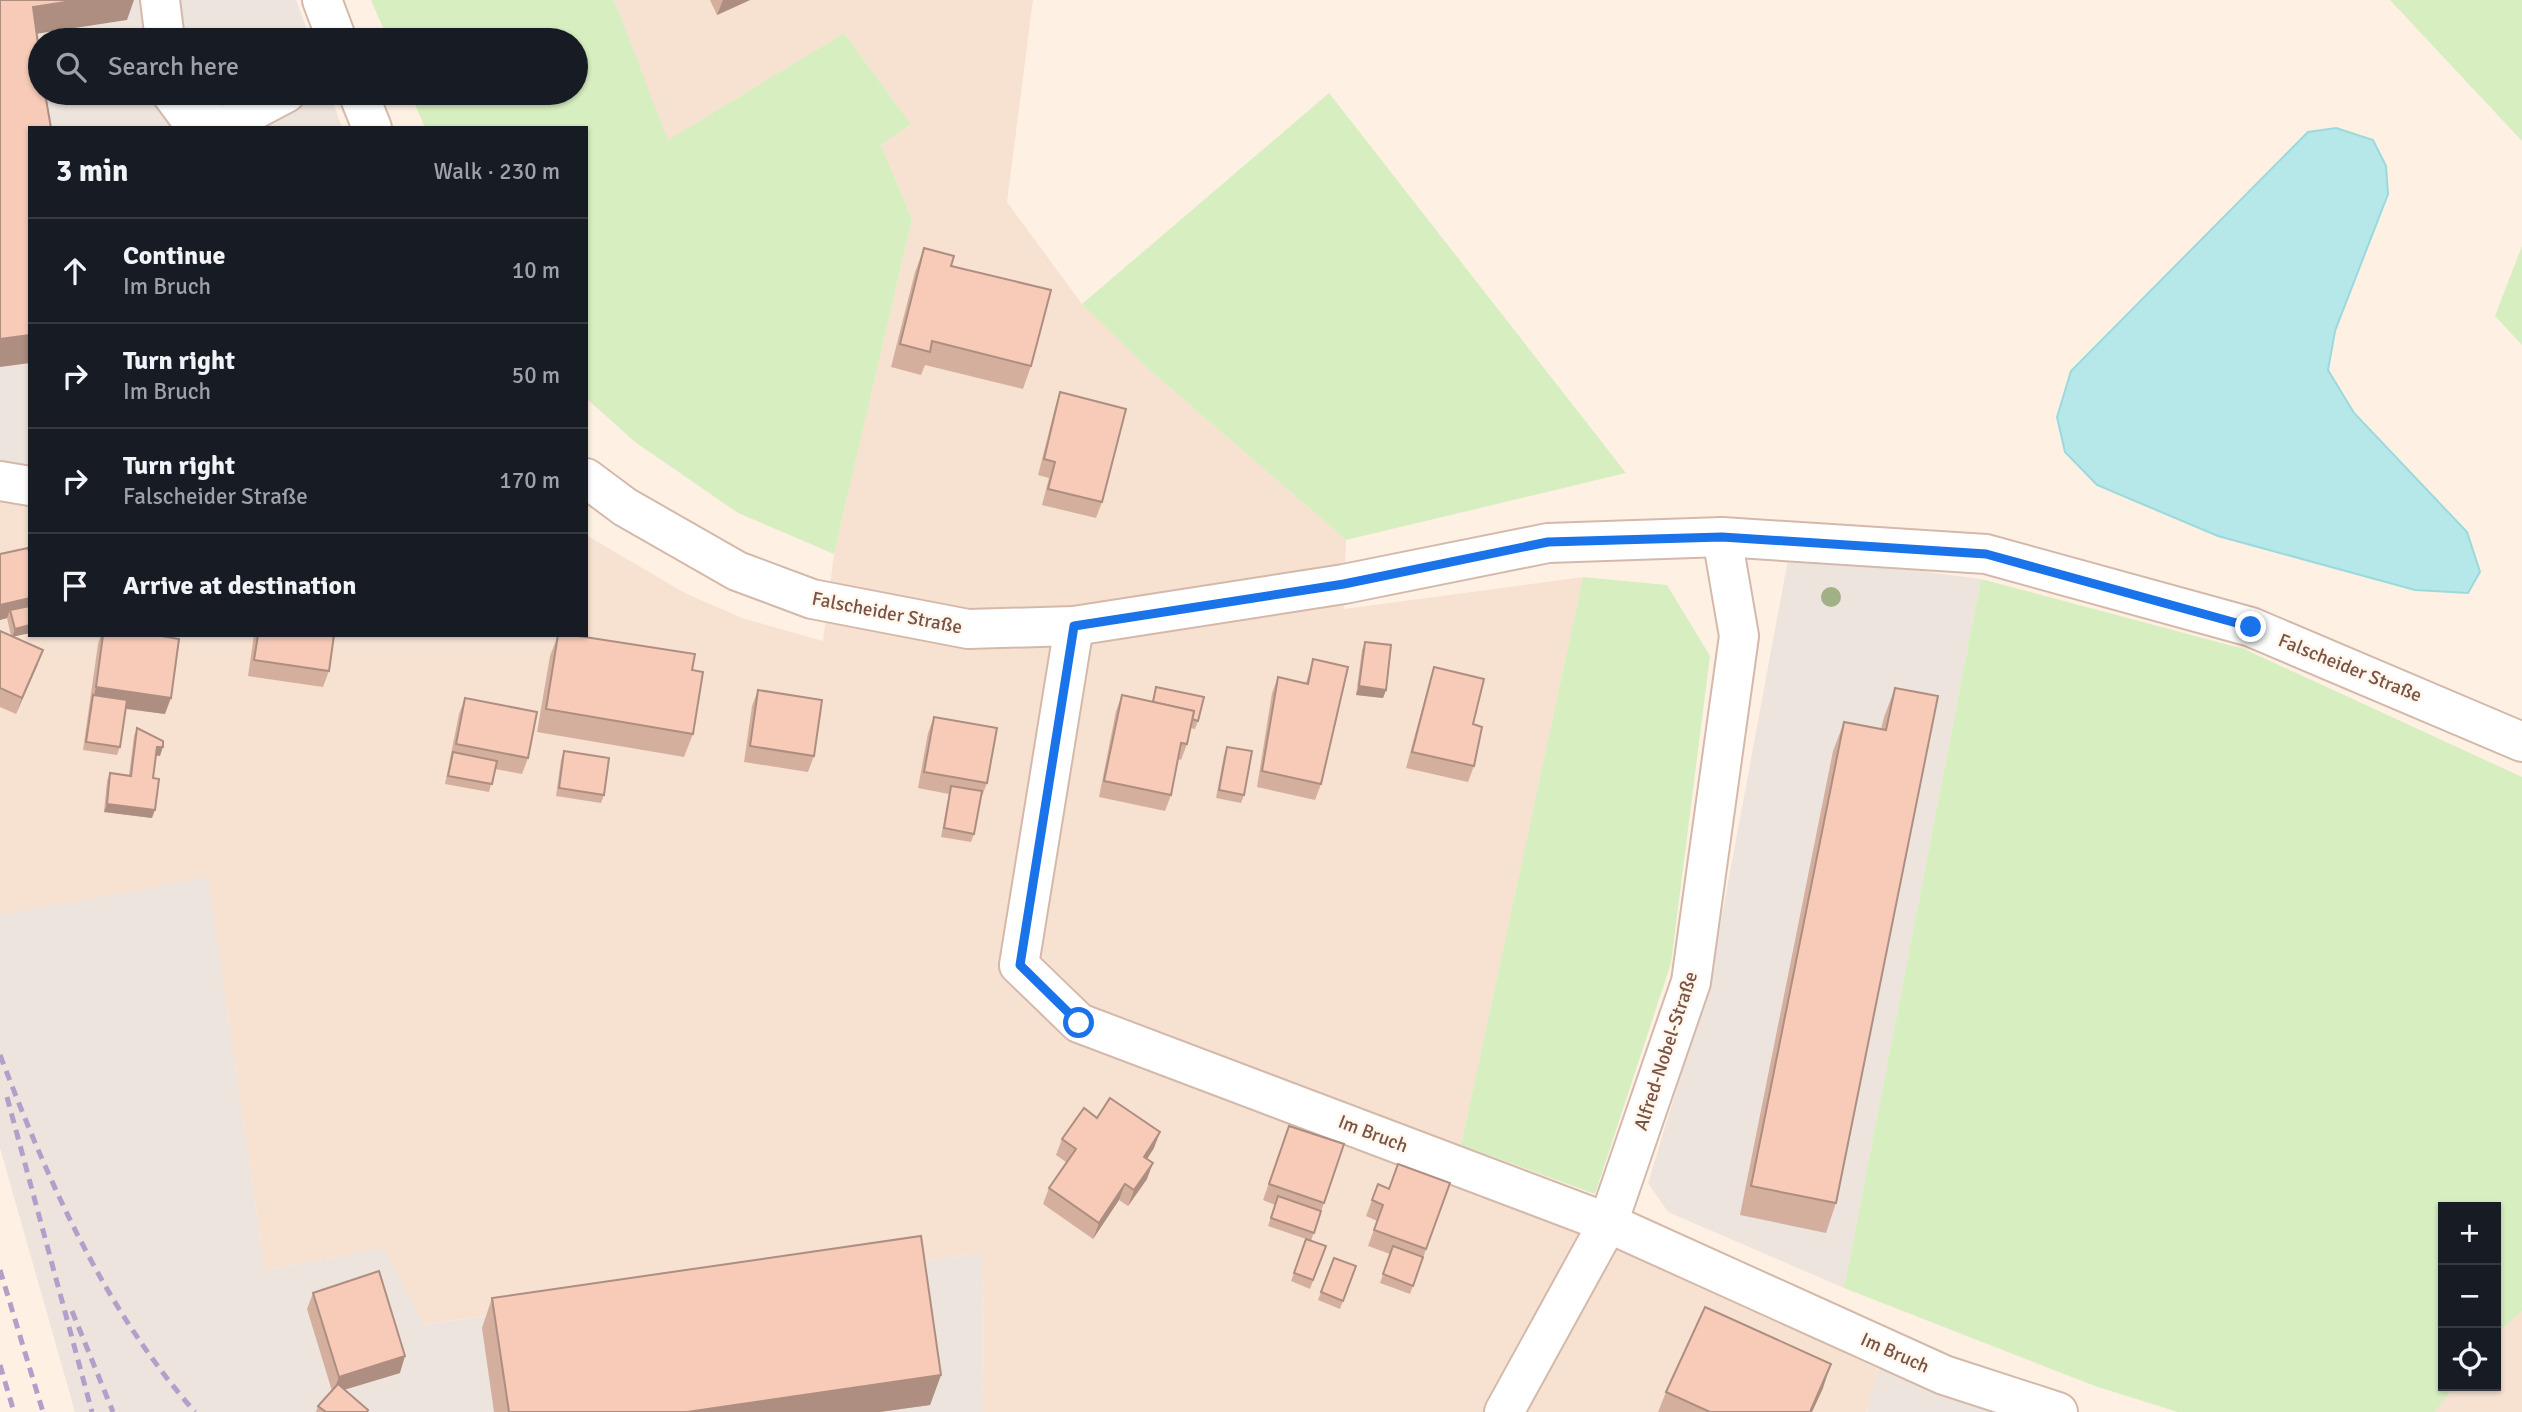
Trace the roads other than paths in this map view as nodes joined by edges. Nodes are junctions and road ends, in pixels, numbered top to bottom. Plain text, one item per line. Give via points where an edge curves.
1 (160, 0) edge
2 (322, 0) edge
3 (164, 28) edge
4 (332, 28) edge
5 (180, 105) edge
6 (264, 105) edge
7 (363, 105) edge
8 (371, 126) edge
9 (588, 479) edge
10 (0, 481) edge
11 (28, 486) edge
12 (1722, 537) junction
13 (1074, 626) junction
14 (2522, 742) edge
15 (1608, 1223) junction
16 (1504, 1412) edge
17 (2058, 1412) edge

1 - 3 street
2 - 4 street
5 - 6 street via 191,120 226,125
7 - 8 street
9 - 13 street, Falscheider Straße via 625,507 737,571 812,599 968,629
10 - 11 street
12 - 13 street, Falscheider Straße via 1548,542 1344,584
12 - 14 street, Falscheider Straße via 1986,554 2251,627
12 - 15 street, Alfred-Nobel-Straße via 1739,636 1691,982
13 - 15 street, Im Bruch via 1020,965 1079,1023
15 - 16 street, Alfred-Nobel-Straße
15 - 17 street, Im Bruch via 1944,1376

